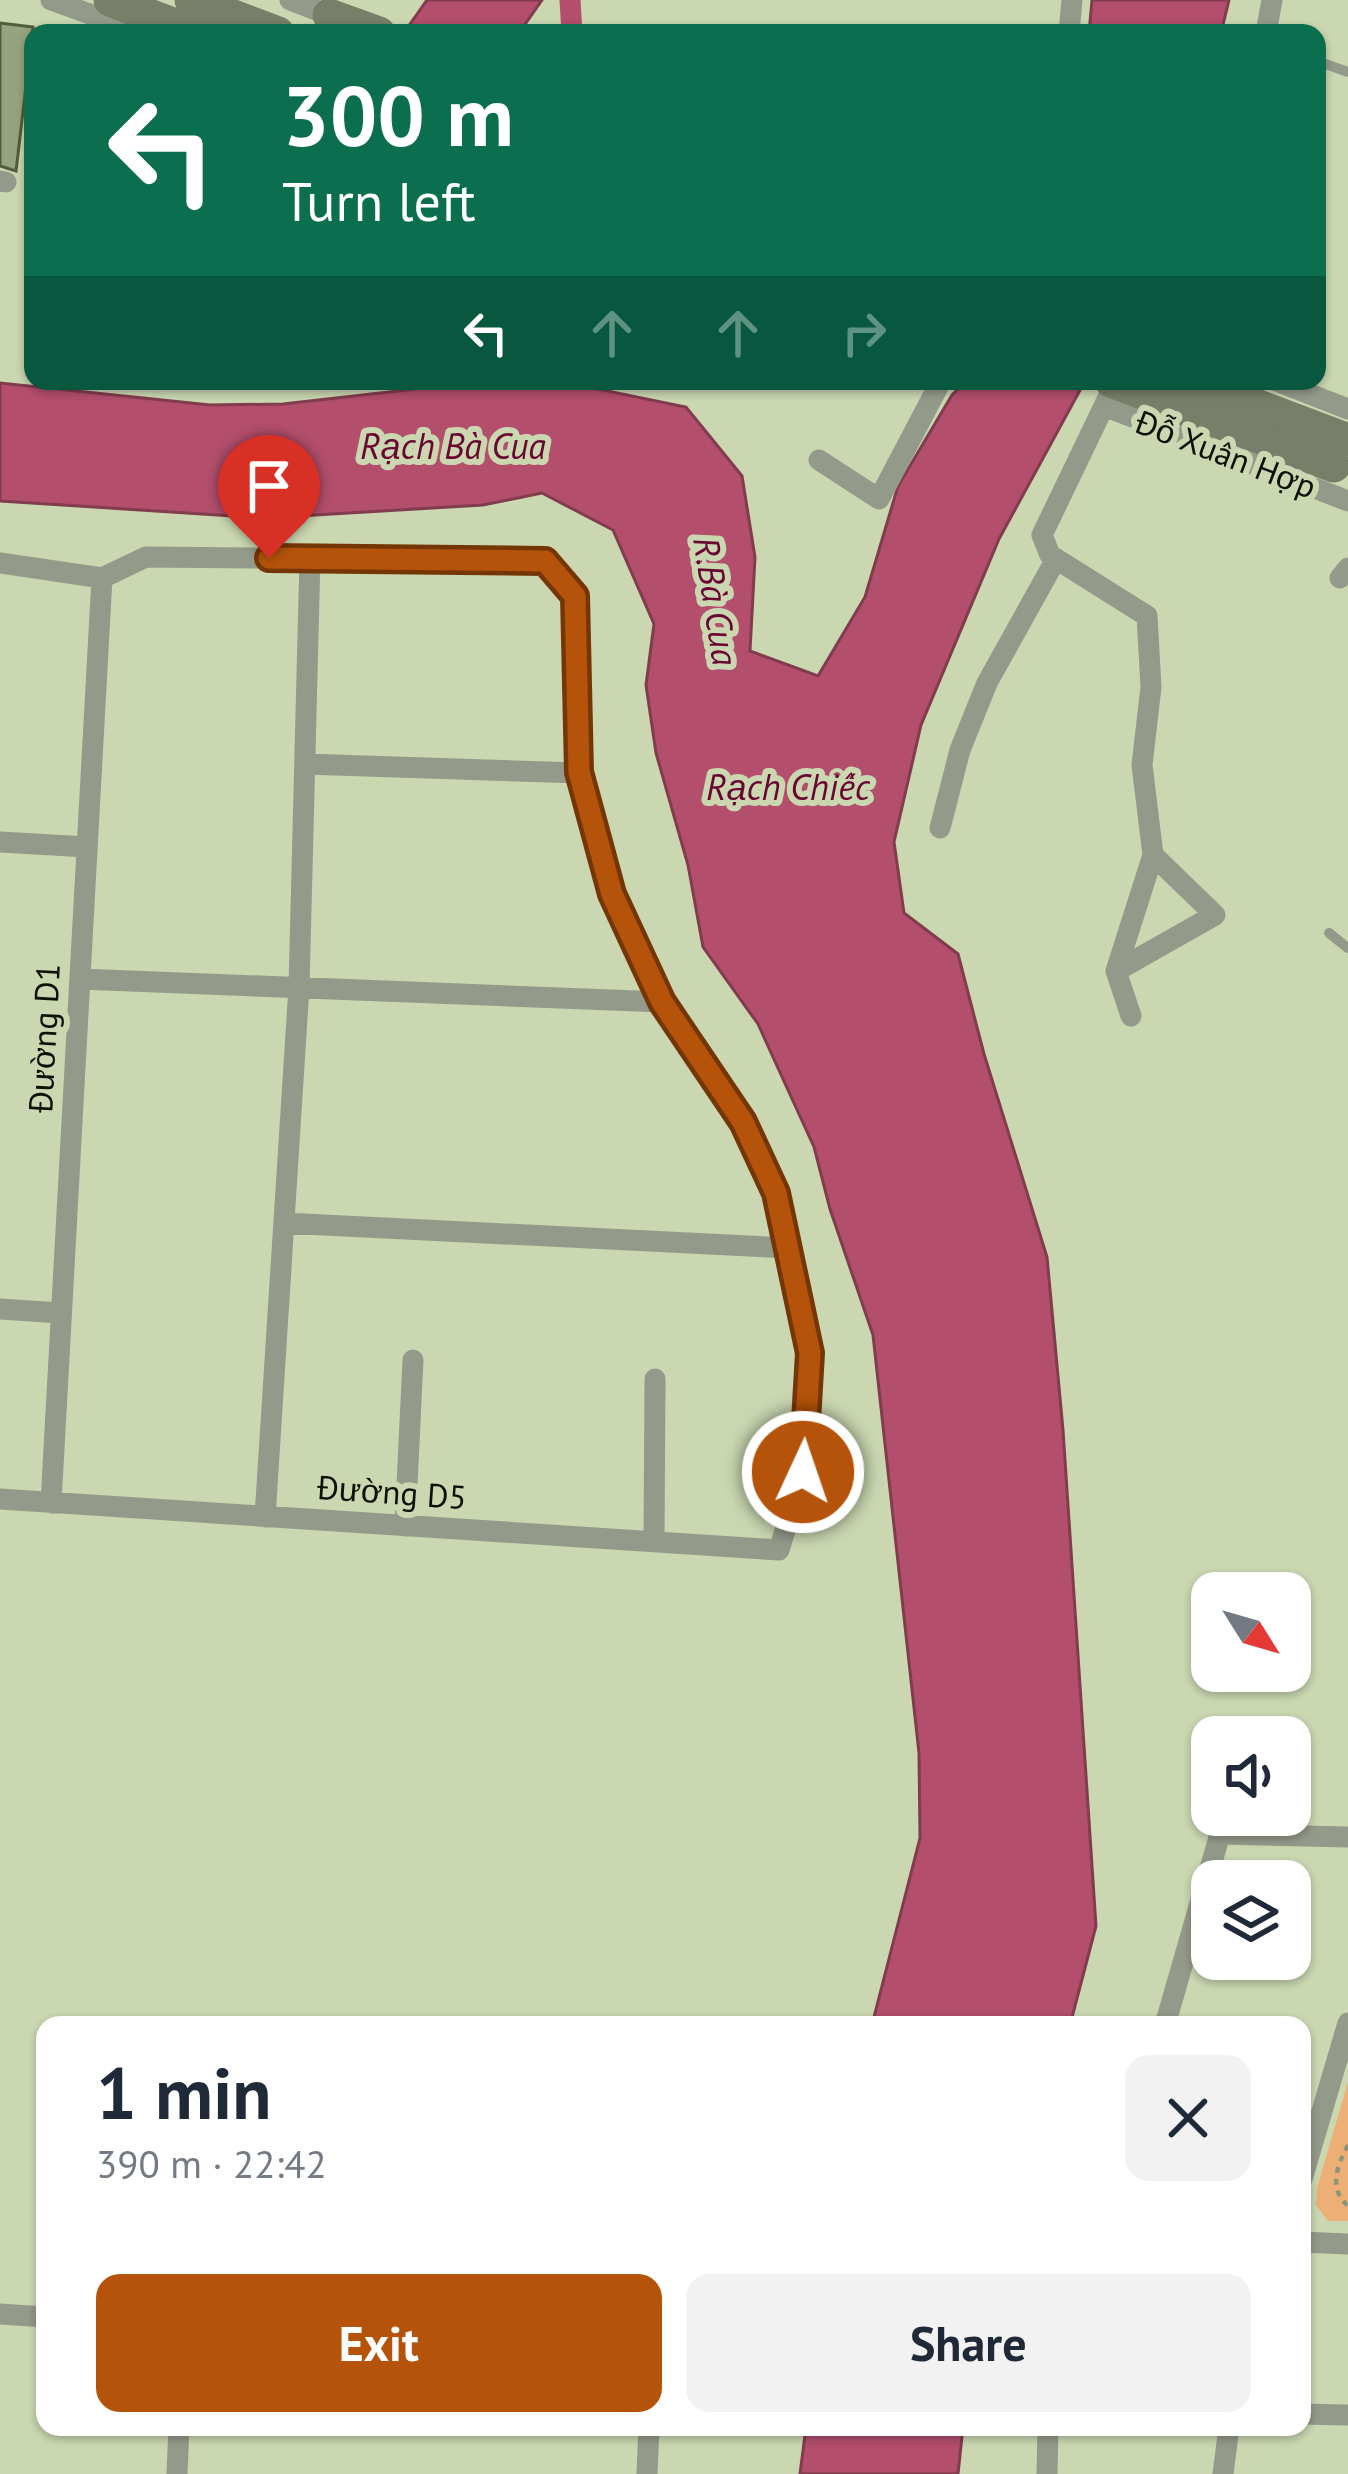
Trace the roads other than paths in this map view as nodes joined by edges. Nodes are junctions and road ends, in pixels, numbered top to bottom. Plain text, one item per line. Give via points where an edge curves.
1 (51, 0) edge
2 (110, 0) edge
3 (191, 0) edge
4 (290, 0) edge
5 (117, 24) edge
6 (173, 24) edge
7 (254, 24) edge
8 (326, 24) edge
9 (936, 390) edge
10 (1111, 390) edge
11 (1113, 390) edge
12 (1115, 390) edge
13 (1213, 390) edge
14 (1286, 390) edge
15 (1344, 445) edge
16 (820, 460) dead end
17 (1348, 501) edge
18 (310, 559) junction
19 (1056, 559) junction
20 (0, 563) edge
21 (103, 578) junction
22 (304, 764) junction
23 (579, 772) junction
24 (940, 829) dead end
25 (0, 842) edge
26 (87, 847) junction
27 (1153, 856) junction
28 (1329, 934) dead end
29 (1348, 947) edge
30 (1116, 971) junction
31 (80, 979) junction
32 (298, 987) junction
33 (662, 1002) junction
34 (1131, 1016) dead end
35 (284, 1223) junction
36 (789, 1248) junction
37 (0, 1309) edge
38 (62, 1313) junction
39 (413, 1360) dead end
40 (656, 1378) dead end
41 (0, 1499) edge
42 (51, 1503) junction
43 (265, 1516) junction
44 (404, 1526) junction
45 (655, 1542) junction
46 (1348, 1837) edge
47 (1169, 2016) edge
48 (1348, 2023) edge
49 (1311, 2149) edge
50 (1311, 2242) edge
51 (1348, 2244) edge
52 (0, 2314) edge
53 (36, 2316) edge
54 (1311, 2414) edge
55 (1348, 2415) edge
56 (179, 2436) edge
57 (649, 2436) edge
58 (1048, 2436) edge
59 (1228, 2436) edge
60 (177, 2474) edge
61 (647, 2474) edge
62 (1047, 2474) edge
63 (1223, 2474) edge

1 - 5 street
2 - 6 main road
3 - 7 main road
4 - 8 street
9 - 16 street via 879,499
10 - 19 street via 1042,535
11 - 17 street, Đỗ Xuân Hợp
12 - 15 main road, bridge
13 - 15 main road
14 - 15 street
18 - 21 street via 146,556
18 - 22 street
18 - 23 street via 545,561 575,596
19 - 24 street via 987,683
19 - 27 street via 1147,616 1142,765
20 - 21 street
21 - 26 street, Đường D1
22 - 23 street
22 - 32 street
23 - 33 street via 612,894
25 - 26 street
26 - 31 street, Đường D1
27 - 30 street
27 - 30 street via 1215,915
28 - 29 lane
30 - 34 street
31 - 32 street
31 - 38 street, Đường D1
32 - 33 street
32 - 35 street
33 - 36 street via 743,1122 776,1193
35 - 36 street
35 - 43 street
36 - 45 street, Đường D5 via 810,1353 803,1472 779,1550
37 - 38 street
38 - 42 street, Đường D1
39 - 44 street
40 - 45 street
41 - 42 street, Đường D5
42 - 43 street, Đường D5
43 - 44 street, Đường D5
44 - 45 street, Đường D5
46 - 47 street via 1220,1834
48 - 49 street
50 - 51 street
52 - 53 street
54 - 55 street
56 - 60 street
57 - 61 street
58 - 62 street
59 - 63 street

